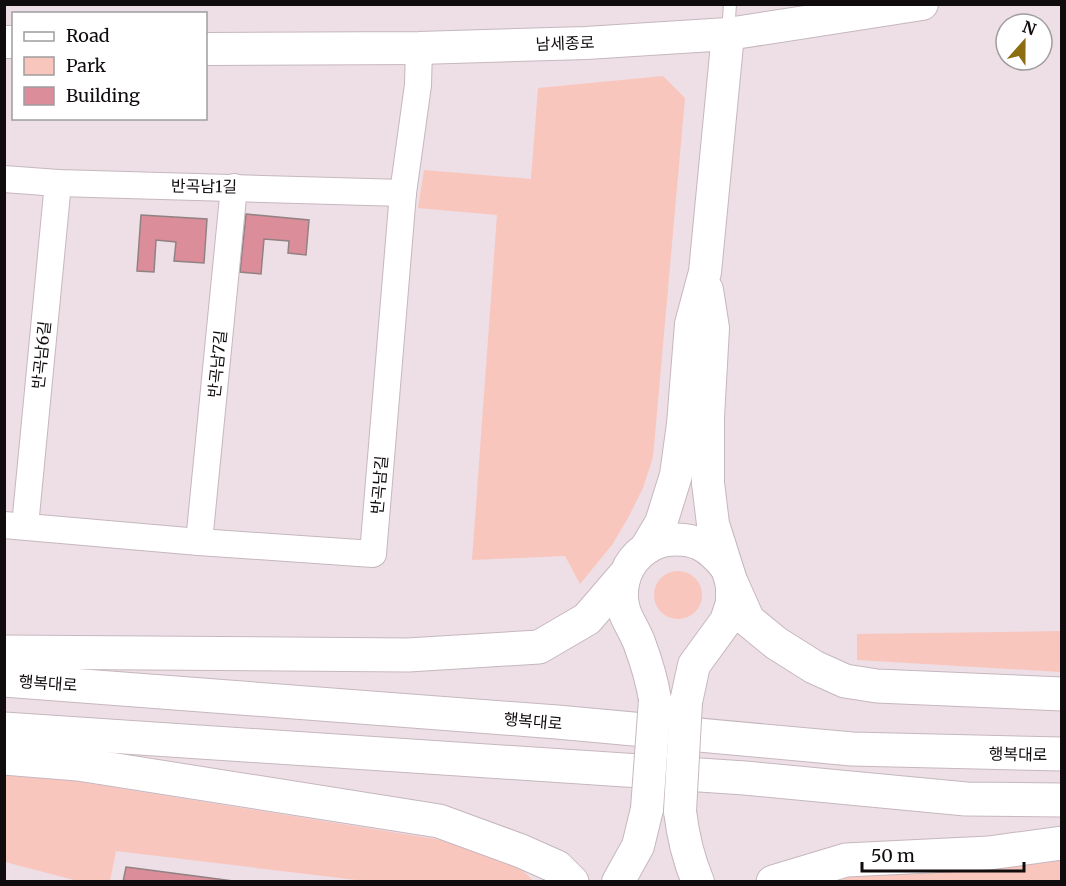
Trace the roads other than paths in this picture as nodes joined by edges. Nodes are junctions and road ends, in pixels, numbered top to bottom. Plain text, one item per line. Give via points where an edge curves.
1 (922, 4) edge
2 (729, 19) edge
3 (419, 48) junction
4 (207, 49) edge
5 (4, 179) edge
6 (58, 183) junction
7 (234, 187) junction
8 (403, 193) junction
9 (705, 272) junction
10 (15, 526) edge
11 (199, 542) junction
12 (646, 548) junction
13 (624, 576) junction
14 (729, 576) junction
15 (4, 652) edge
16 (4, 680) edge
17 (1062, 694) edge
18 (4, 729) edge
19 (1062, 754) edge
20 (4, 758) edge
21 (1062, 800) edge
22 (1062, 843) edge
23 (572, 882) edge
24 (618, 882) edge
25 (698, 882) edge
26 (773, 882) edge

1 - 2 street, 남세종로
2 - 3 street, 남세종로 via 586,43
2 - 9 street
3 - 4 street, 남세종로
3 - 8 street, 반곡남길 via 418,85
5 - 6 street, 반곡남1길
6 - 7 street, 반곡남1길
6 - 10 street, 반곡남6길
7 - 8 street, 반곡남1길
7 - 11 street, 반곡남7길
8 - 11 street, 반곡남길 via 373,554
9 - 12 street via 691,324 676,475 661,523
9 - 14 street via 713,328 708,483 713,524
10 - 11 street, 반곡남길
12 - 13 street
12 - 14 street via 662,540 681,538 699,543 714,552
13 - 15 highway via 587,619 539,647 408,655
13 - 24 street, bridge via 625,612 651,674 655,700 646,809 638,846
14 - 17 highway via 748,620 814,667 845,681 877,686
14 - 25 street, bridge via 732,603 726,621 694,666 686,702 680,811 686,850
16 - 19 highway, 행복대로 via 557,722 852,750
18 - 21 highway via 734,778 966,799
20 - 23 highway via 78,765 439,821 556,867
22 - 26 highway via 989,853 846,860

